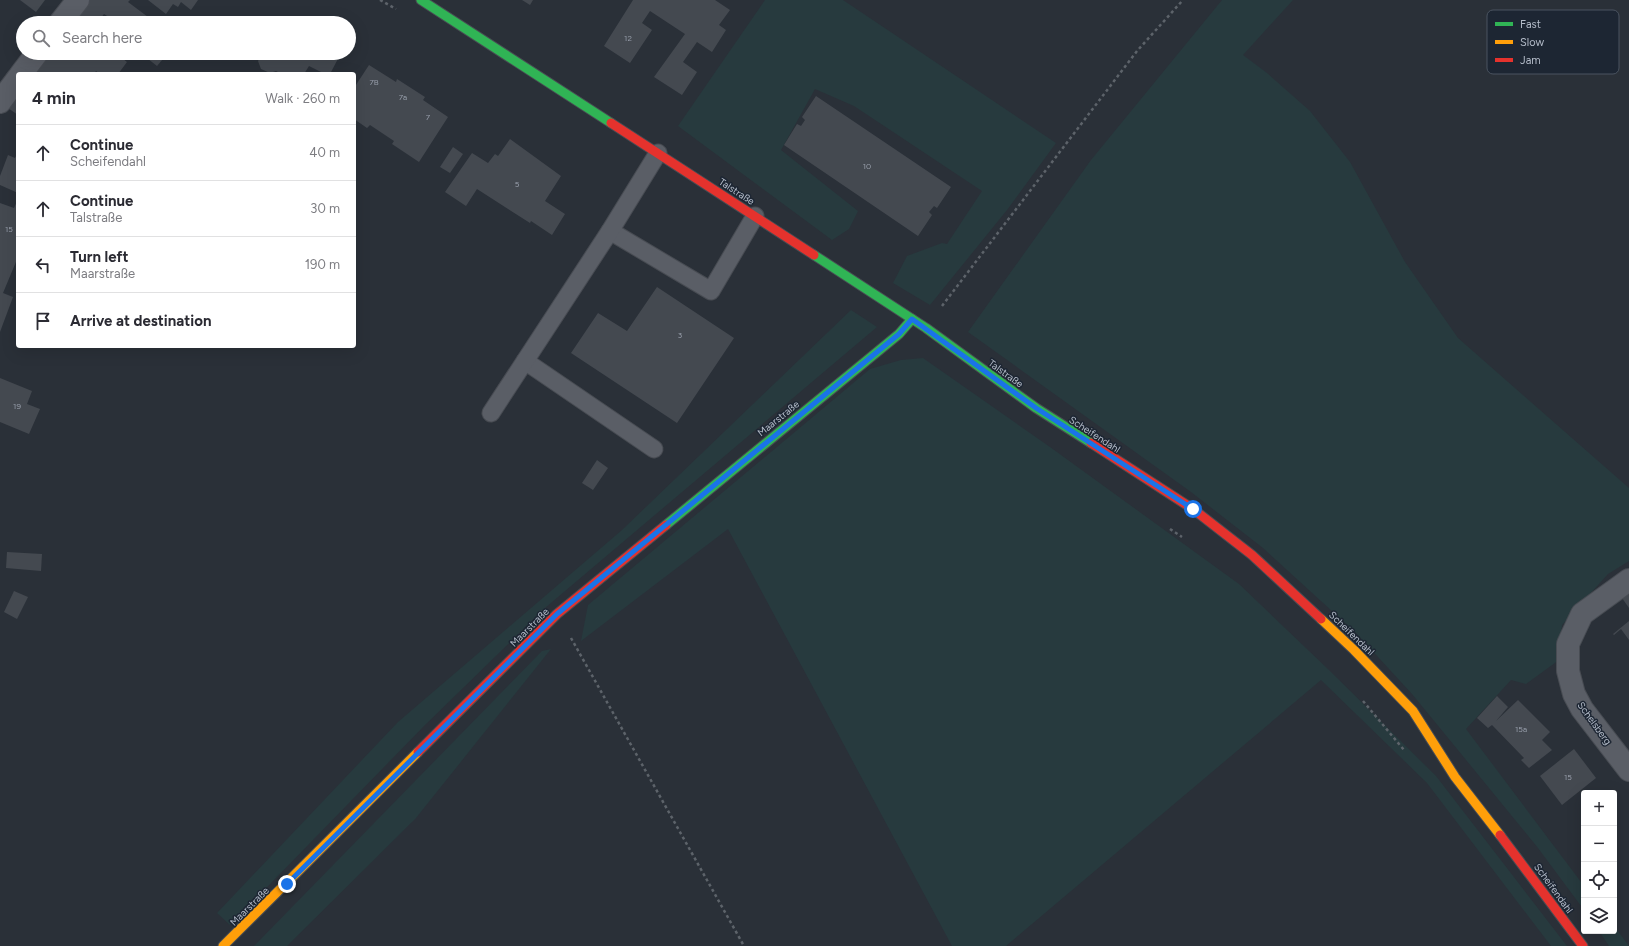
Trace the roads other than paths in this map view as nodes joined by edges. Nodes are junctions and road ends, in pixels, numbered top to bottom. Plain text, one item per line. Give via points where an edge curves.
1 (78, 0) edge
2 (422, 0) edge
3 (65, 16) edge
4 (32, 60) edge
5 (23, 72) edge
6 (16, 81) edge
7 (0, 102) edge
8 (658, 153) junction
9 (755, 216) junction
10 (610, 231) junction
11 (912, 319) junction
12 (525, 361) junction
13 (1036, 408) joint
14 (491, 413) dead end
15 (654, 449) dead end
16 (1629, 580) edge
17 (1629, 770) edge
18 (223, 946) edge
19 (1583, 946) edge

1 - 3 street
2 - 8 street, Talstraße
4 - 5 street
6 - 7 street
8 - 9 street, Talstraße
8 - 10 lane
9 - 10 lane via 711,291
9 - 11 street, Talstraße
10 - 12 lane
11 - 13 street, Talstraße
11 - 18 street, Maarstraße via 899,334 557,614
12 - 14 lane
12 - 15 lane
13 - 19 street, Scheifendahl via 1193,509 1252,555 1354,650 1413,711 1455,777
16 - 17 street, Schelsberg via 1582,614 1568,644 1568,671 1574,694 1582,709

